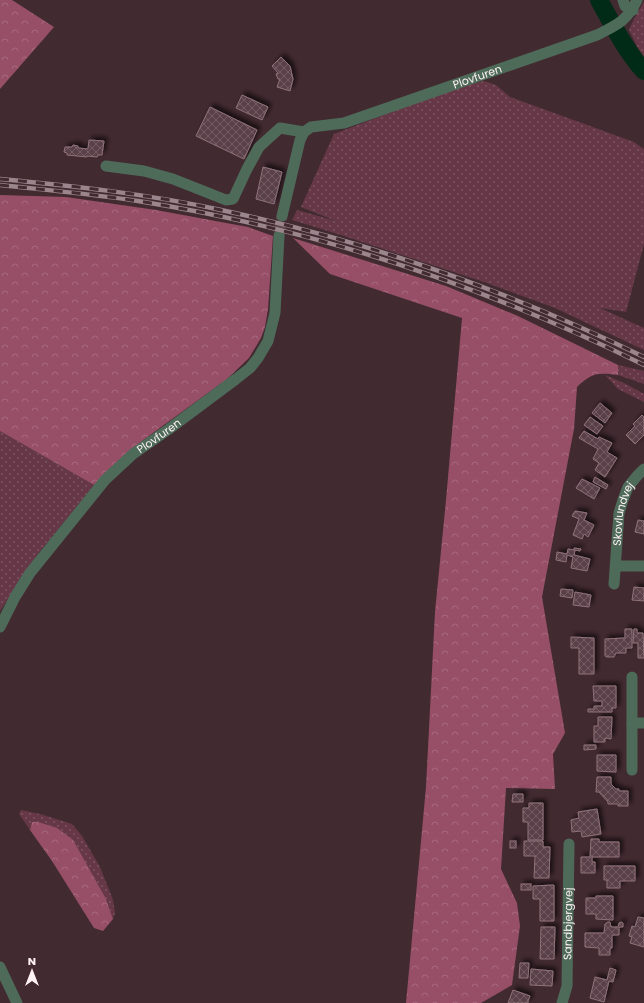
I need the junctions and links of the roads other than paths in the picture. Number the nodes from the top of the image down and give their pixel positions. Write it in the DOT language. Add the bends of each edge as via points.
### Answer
graph roads {
  1 [pos="623,0"];
  2 [pos="635,5"];
  3 [pos="304,132"];
  4 [pos="106,166"];
  5 [pos="282,216"];
  6 [pos="279,236"];
  7 [pos="644,469"];
  8 [pos="616,566"];
  9 [pos="644,566"];
  10 [pos="614,584"];
  11 [pos="0,627"];
  12 [pos="632,677"];
  13 [pos="632,723"];
  14 [pos="644,723"];
  15 [pos="632,770"];
  16 [pos="569,844"];
  17 [pos="0,967"];
  18 [pos="17,1003"];
  19 [pos="562,1003"];
  1 -- 2 [label="street" via="625,6"];
  2 -- 3 [label="street, Plovfuren" via="623,21 603,32 344,123 311,127"];
  3 -- 4 [label="street, Plovfuren" via="280,128 259,147 233,199 226,200 173,179 144,171"];
  3 -- 5 [label="street"];
  6 -- 11 [label="street, Plovfuren" via="274,313 268,341 258,358 230,384 133,454 105,480 30,573"];
  7 -- 8 [label="street, Skovlundvej" via="628,487 619,513"];
  8 -- 9 [label="street"];
  8 -- 10 [label="street, Skovlundvej"];
  12 -- 13 [label="street"];
  13 -- 14 [label="street"];
  13 -- 15 [label="street"];
  16 -- 19 [label="street, Sandbjergvej" via="567,986"];
  17 -- 18 [label="street"];
}
